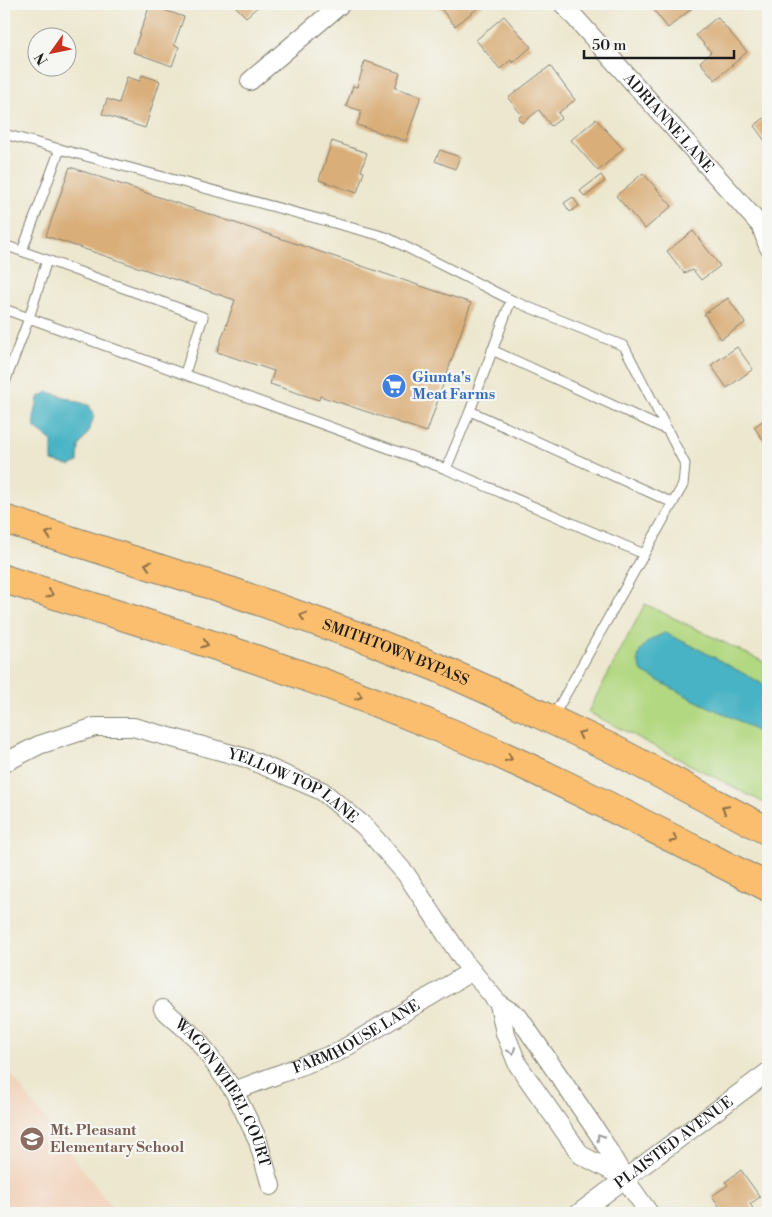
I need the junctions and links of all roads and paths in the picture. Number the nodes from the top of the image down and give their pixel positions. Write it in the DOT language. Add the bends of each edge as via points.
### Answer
graph roads {
  1 [pos="341,4"];
  2 [pos="563,4"];
  3 [pos="250,81"];
  4 [pos="4,134"];
  5 [pos="60,149"];
  6 [pos="765,223"];
  7 [pos="4,245"];
  8 [pos="768,246"];
  9 [pos="22,251"];
  10 [pos="47,260"];
  11 [pos="511,300"];
  12 [pos="4,308"];
  13 [pos="28,318"];
  14 [pos="492,350"];
  15 [pos="186,374"];
  16 [pos="4,385"];
  17 [pos="470,411"];
  18 [pos="668,430"];
  19 [pos="446,468"];
  20 [pos="673,503"];
  21 [pos="4,519"];
  22 [pos="644,554"];
  23 [pos="4,579"];
  24 [pos="552,720"];
  25 [pos="4,763"];
  26 [pos="768,831"];
  27 [pos="768,887"];
  28 [pos="472,971"];
  29 [pos="499,1004"];
  30 [pos="163,1008"];
  31 [pos="768,1072"];
  32 [pos="234,1091"];
  33 [pos="577,1103"];
  34 [pos="555,1118"];
  35 [pos="625,1178"];
  36 [pos="271,1186"];
  37 [pos="579,1213"];
  38 [pos="649,1213"];
  1 -- 3 [label="street"];
  2 -- 6 [label="street, ADRIANNE LANE"];
  4 -- 5 [label="lane"];
  5 -- 9 [label="lane"];
  5 -- 11 [label="lane" via="386,238"];
  6 -- 8 [label="street, ADRIANNE LANE"];
  7 -- 9 [label="lane"];
  9 -- 10 [label="lane"];
  10 -- 13 [label="lane"];
  10 -- 15 [label="lane" via="203,316"];
  11 -- 14 [label="lane"];
  11 -- 18 [label="lane" via="624,346"];
  12 -- 13 [label="lane"];
  13 -- 15 [label="lane"];
  13 -- 16 [label="lane"];
  14 -- 17 [label="lane"];
  14 -- 18 [label="lane"];
  15 -- 19 [label="lane"];
  17 -- 19 [label="lane"];
  17 -- 20 [label="lane"];
  18 -- 20 [label="lane" via="685,464 683,485"];
  19 -- 22 [label="lane"];
  20 -- 22 [label="lane"];
  24 -- 21 [label="highway, SMITHTOWN BYPASS, one-way" via="369,640 230,591"];
  22 -- 24 [label="lane"];
  23 -- 27 [label="highway, one-way" via="295,673 430,724 561,783"];
  26 -- 24 [label="highway, SMITHTOWN BYPASS, one-way"];
  25 -- 28 [label="street, YELLOW TOP LANE" via="39,745 94,727 133,727 246,758 322,791 364,826 406,874"];
  28 -- 29 [label="street, YELLOW TOP LANE"];
  28 -- 32 [label="street, FARMHOUSE LANE" via="338,1052"];
  29 -- 33 [label="street, YELLOW TOP LANE" via="518,1016"];
  29 -- 34 [label="street, YELLOW TOP LANE, one-way" via="505,1033 518,1065"];
  30 -- 32 [label="street, WAGON WHEEL COURT" via="197,1039"];
  31 -- 35 [label="street, PLAISTED AVENUE"];
  32 -- 36 [label="street, WAGON WHEEL COURT" via="258,1138"];
  33 -- 34 [label="street"];
  35 -- 33 [label="street, YELLOW TOP LANE, one-way"];
  34 -- 35 [label="street, YELLOW TOP LANE" via="581,1155"];
  35 -- 37 [label="street, PLAISTED AVENUE"];
  35 -- 38 [label="street"];
}
